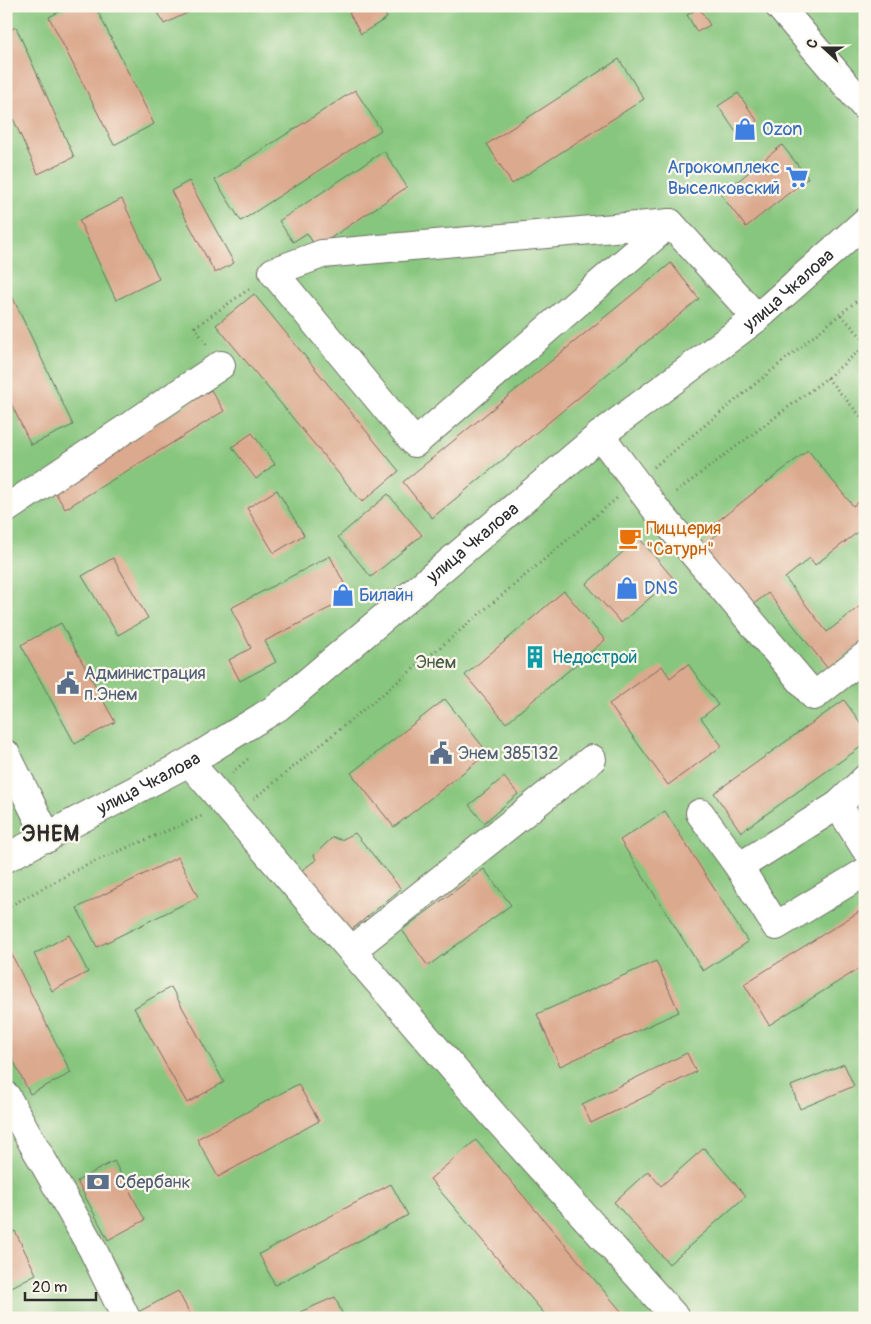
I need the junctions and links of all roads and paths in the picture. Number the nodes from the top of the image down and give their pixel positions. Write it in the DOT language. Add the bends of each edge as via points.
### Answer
graph roads {
  1 [pos="779,6"];
  2 [pos="865,107"];
  3 [pos="865,222"];
  4 [pos="670,223"];
  5 [pos="273,272"];
  6 [pos="865,294"];
  7 [pos="841,315"];
  8 [pos="757,318"];
  9 [pos="865,341"];
  10 [pos="865,346"];
  11 [pos="221,365"];
  12 [pos="827,378"];
  13 [pos="865,421"];
  14 [pos="600,436"];
  15 [pos="635,483"];
  16 [pos="655,508"];
  17 [pos="6,509"];
  18 [pos="865,656"];
  19 [pos="6,754"];
  20 [pos="592,759"];
  21 [pos="188,762"];
  22 [pos="865,779"];
  23 [pos="838,805"];
  24 [pos="700,813"];
  25 [pos="234,816"];
  26 [pos="48,838"];
  27 [pos="865,848"];
  28 [pos="6,858"];
  29 [pos="739,867"];
  30 [pos="865,872"];
  31 [pos="6,908"];
  32 [pos="352,950"];
  33 [pos="6,1096"];
  34 [pos="126,1318"];
  35 [pos="676,1318"];
  1 -- 2 [label="street"];
  3 -- 8 [label="street, улица Чкалова"];
  4 -- 5 [label="street" via="322,254"];
  4 -- 5 [label="street" via="414,443"];
  4 -- 8 [label="street"];
  5 -- 11 [label="path" via="194,327"];
  6 -- 7 [label="path"];
  7 -- 9 [label="path"];
  7 -- 15 [label="path"];
  8 -- 14 [label="street, улица Чкалова"];
  10 -- 12 [label="path"];
  11 -- 17 [label="street"];
  12 -- 13 [label="path"];
  12 -- 16 [label="path"];
  14 -- 15 [label="street"];
  14 -- 21 [label="street, улица Чкалова" via="278,707"];
  15 -- 16 [label="street"];
  15 -- 25 [label="path"];
  16 -- 18 [label="street" via="814,696"];
  19 -- 26 [label="street"];
  20 -- 32 [label="street"];
  21 -- 25 [label="street"];
  21 -- 26 [label="street, улица Чкалова"];
  22 -- 23 [label="street"];
  23 -- 27 [label="street"];
  23 -- 29 [label="street"];
  24 -- 29 [label="street"];
  25 -- 31 [label="path" via="197,816 86,865"];
  25 -- 32 [label="street"];
  26 -- 28 [label="street, улица Чкалова"];
  29 -- 30 [label="street" via="776,926"];
  32 -- 35 [label="street" via="495,1117"];
  33 -- 34 [label="street" via="92,1248"];
}
